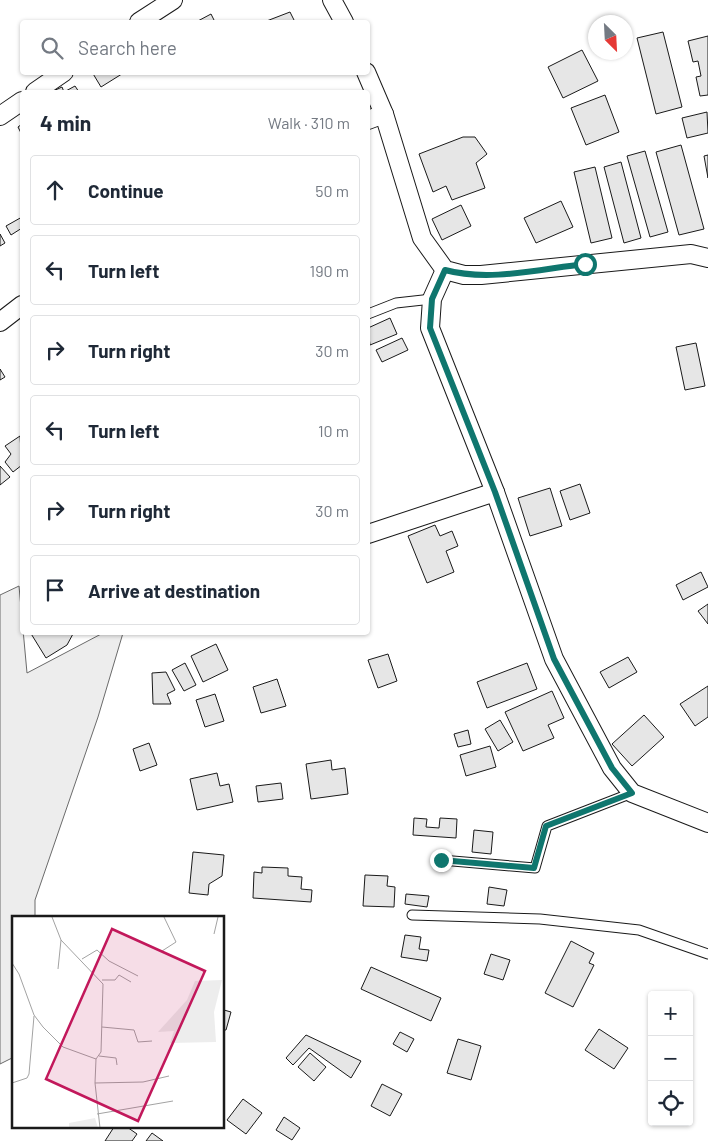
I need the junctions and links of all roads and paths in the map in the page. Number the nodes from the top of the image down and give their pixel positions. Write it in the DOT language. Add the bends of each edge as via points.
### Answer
graph roads {
  1 [pos="173,0"];
  2 [pos="332,0"];
  3 [pos="142,20"];
  4 [pos="343,20"];
  5 [pos="60,75"];
  6 [pos="367,75"];
  7 [pos="38,90"];
  8 [pos="370,90"];
  9 [pos="370,90"];
  10 [pos="20,102"];
  11 [pos="0,116"];
  12 [pos="376,117"];
  13 [pos="708,258"];
  14 [pos="445,270"];
  15 [pos="432,299"];
  16 [pos="20,307"];
  17 [pos="370,313"];
  18 [pos="0,322"];
  19 [pos="495,492"];
  20 [pos="370,533"];
  21 [pos="632,793"];
  22 [pos="708,823"];
  23 [pos="441,860"];
  24 [pos="412,915"];
  25 [pos="708,954"];
  1 -- 3 [label="street"];
  2 -- 4 [label="street"];
  5 -- 7 [label="street"];
  6 -- 9 [label="street"];
  8 -- 12 [label="street"];
  10 -- 11 [label="street"];
  12 -- 14 [label="street" via="422,238"];
  13 -- 14 [label="street" via="691,254 482,275"];
  14 -- 15 [label="street"];
  15 -- 17 [label="lane" via="396,303"];
  15 -- 19 [label="street" via="430,328"];
  16 -- 18 [label="street"];
  19 -- 20 [label="street"];
  19 -- 21 [label="street" via="554,659 612,768"];
  21 -- 22 [label="street"];
  21 -- 23 [label="lane" via="546,826 534,868"];
  24 -- 25 [label="lane" via="540,919 639,930"];
}
